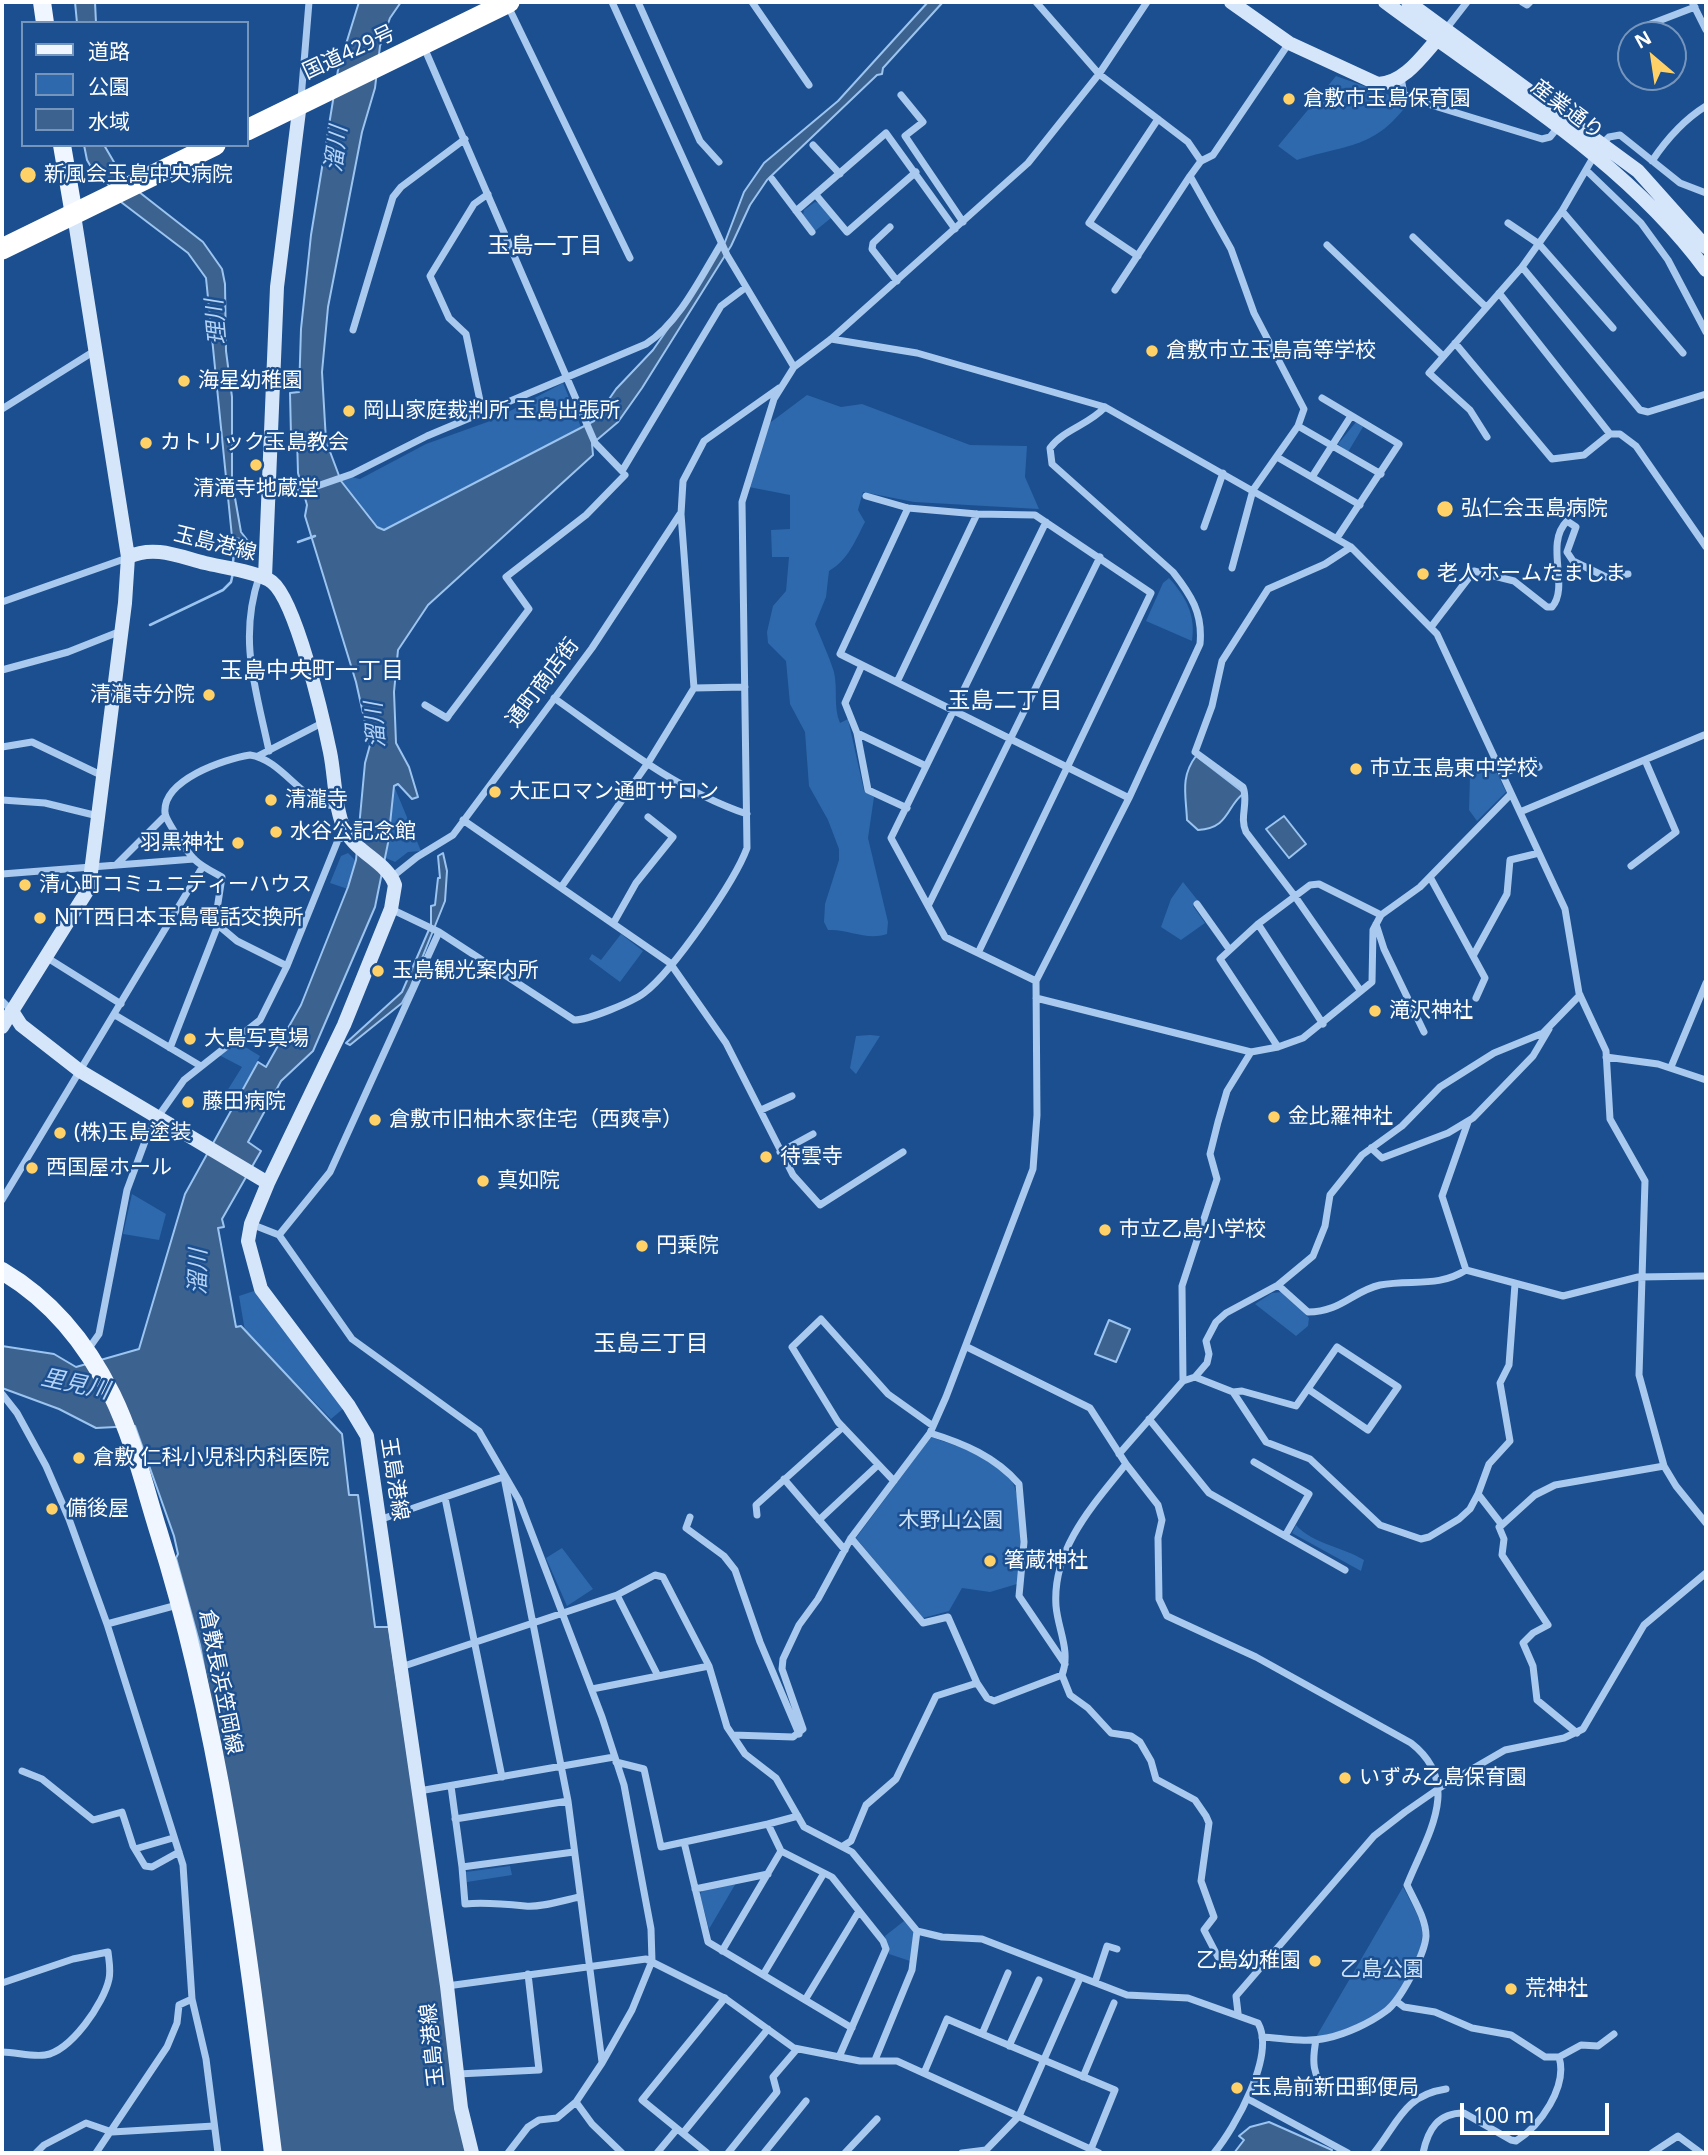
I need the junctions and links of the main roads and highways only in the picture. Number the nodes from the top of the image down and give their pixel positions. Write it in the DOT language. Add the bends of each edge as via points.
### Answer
graph roads {
  1 [pos="42,2"];
  2 [pos="508,2"];
  3 [pos="1231,2"];
  4 [pos="1385,2"];
  5 [pos="1408,2"];
  6 [pos="45,21"];
  7 [pos="1441,35"];
  8 [pos="300,103"];
  9 [pos="248,129"];
  10 [pos="62,147"];
  11 [pos="211,147"];
  12 [pos="1598,150"];
  13 [pos="74,215"];
  14 [pos="1706,247"];
  15 [pos="2,249"];
  16 [pos="1706,270"];
  17 [pos="128,557"];
  18 [pos="262,577"];
  19 [pos="7,1006"];
  20 [pos="2,1027"];
  21 [pos="268,1183"];
  22 [pos="2,1271"];
  23 [pos="273,2153"];
  24 [pos="472,2153"];
  1 -- 6 [label="main road"];
  2 -- 8 [label="highway, 国道429号"];
  3 -- 7 [label="main road" via="1289,43 1378,84 1401,78"];
  4 -- 7 [label="main road, 産業通り"];
  5 -- 7 [label="main road, 産業通り"];
  7 -- 12 [label="main road, 産業通り"];
  8 -- 9 [label="highway, 国道429号"];
  8 -- 18 [label="main road" via="277,287"];
  10 -- 13 [label="main road"];
  11 -- 13 [label="highway"];
  12 -- 14 [label="main road, 産業通り" via="1638,171"];
  12 -- 16 [label="main road, 産業通り" via="1675,228"];
  13 -- 15 [label="highway"];
  13 -- 17 [label="main road"];
  17 -- 18 [label="main road, 玉島港線" via="161,551"];
  17 -- 19 [label="main road" via="98,816 86,869 89,888 46,957"];
  18 -- 21 [label="main road, 玉島港線" via="281,591 289,606 347,835 390,875 396,890 344,1024"];
  19 -- 20 [label="main road"];
  19 -- 21 [label="main road" via="21,1025 80,1071"];
  21 -- 24 [label="main road, 玉島港線" via="251,1224 250,1256 261,1289 367,1436 465,2131"];
  22 -- 23 [label="main road, 倉敷長浜笠岡線" via="53,1308 89,1356 125,1425 181,1604 245,1933"];
}
